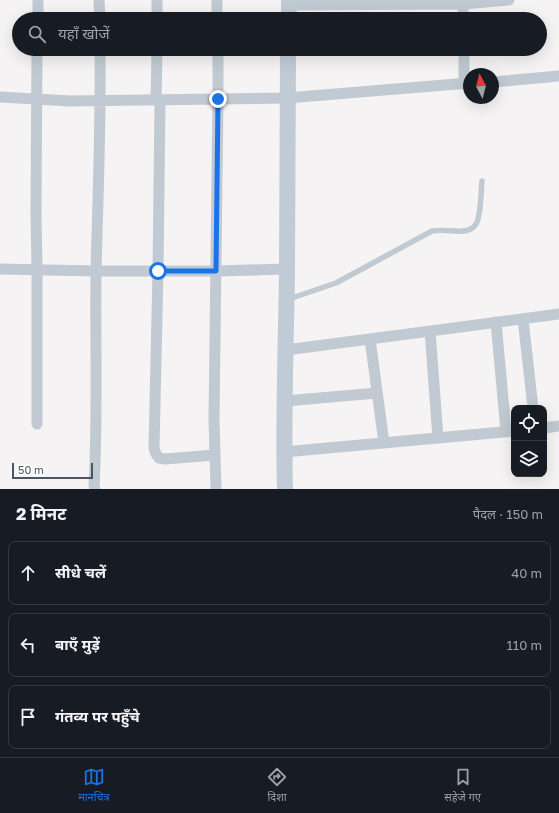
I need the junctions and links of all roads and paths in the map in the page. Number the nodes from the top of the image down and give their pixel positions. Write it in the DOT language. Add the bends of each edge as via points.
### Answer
graph roads {
  1 [pos="38,0"];
  2 [pos="99,0"];
  3 [pos="157,0"];
  4 [pos="217,0"];
  5 [pos="500,0"];
  6 [pos="509,0"];
  7 [pos="380,2"];
  8 [pos="446,2"];
  9 [pos="463,4"];
  10 [pos="289,8"];
  11 [pos="38,12"];
  12 [pos="100,12"];
  13 [pos="157,12"];
  14 [pos="217,12"];
  15 [pos="464,12"];
  16 [pos="37,56"];
  17 [pos="100,56"];
  18 [pos="157,56"];
  19 [pos="218,56"];
  20 [pos="288,56"];
  21 [pos="465,56"];
  22 [pos="466,68"];
  23 [pos="559,76"];
  24 [pos="499,81"];
  25 [pos="463,84"];
  26 [pos="0,97"];
  27 [pos="287,98"];
  28 [pos="37,99"];
  29 [pos="218,99"];
  30 [pos="101,100"];
  31 [pos="158,100"];
  32 [pos="482,181"];
  33 [pos="0,269"];
  34 [pos="288,269"];
  35 [pos="37,270"];
  36 [pos="96,271"];
  37 [pos="158,271"];
  38 [pos="216,271"];
  39 [pos="287,300"];
  40 [pos="559,314"];
  41 [pos="523,319"];
  42 [pos="496,322"];
  43 [pos="430,331"];
  44 [pos="370,339"];
  45 [pos="286,350"];
  46 [pos="377,393"];
  47 [pos="285,401"];
  48 [pos="533,405"];
  49 [pos="37,424"];
  50 [pos="559,426"];
  51 [pos="547,428"];
  52 [pos="510,431"];
  53 [pos="438,438"];
  54 [pos="384,443"];
  55 [pos="284,452"];
  56 [pos="215,455"];
  57 [pos="95,489"];
  58 [pos="216,489"];
  59 [pos="285,489"];
  1 -- 11 [label="street"];
  2 -- 12 [label="street"];
  3 -- 13 [label="street"];
  4 -- 14 [label="street"];
  5 -- 6 [label="street"];
  5 -- 9 [label="street"];
  7 -- 8 [label="street"];
  7 -- 10 [label="street"];
  8 -- 9 [label="street"];
  9 -- 15 [label="street"];
  16 -- 28 [label="street"];
  17 -- 30 [label="street"];
  18 -- 31 [label="street"];
  19 -- 29 [label="street"];
  20 -- 27 [label="street"];
  21 -- 22 [label="street"];
  23 -- 24 [label="street"];
  25 -- 27 [label="street"];
  26 -- 28 [label="street"];
  27 -- 29 [label="street"];
  27 -- 34 [label="street"];
  28 -- 30 [label="street"];
  28 -- 35 [label="street"];
  29 -- 31 [label="street"];
  29 -- 38 [label="street"];
  30 -- 31 [label="street"];
  30 -- 36 [label="street"];
  31 -- 37 [label="street"];
  32 -- 39 [label="lane" via="479,219 470,229 432,231 336,283"];
  33 -- 35 [label="street"];
  34 -- 38 [label="street"];
  34 -- 39 [label="street"];
  35 -- 36 [label="street"];
  35 -- 49 [label="street"];
  36 -- 37 [label="street"];
  36 -- 57 [label="street"];
  37 -- 38 [label="street"];
  37 -- 56 [label="street" via="154,448 159,458 165,459"];
  38 -- 56 [label="street"];
  39 -- 45 [label="street"];
  40 -- 41 [label="street"];
  41 -- 42 [label="street"];
  41 -- 48 [label="street"];
  42 -- 43 [label="street"];
  42 -- 52 [label="street"];
  43 -- 44 [label="street"];
  43 -- 53 [label="street"];
  44 -- 45 [label="street"];
  44 -- 46 [label="street"];
  45 -- 47 [label="street"];
  46 -- 47 [label="street"];
  46 -- 54 [label="street"];
  47 -- 55 [label="street"];
  50 -- 51 [label="street"];
  52 -- 53 [label="street"];
  53 -- 54 [label="street"];
  54 -- 55 [label="street"];
  55 -- 59 [label="street"];
  56 -- 58 [label="street"];
}
